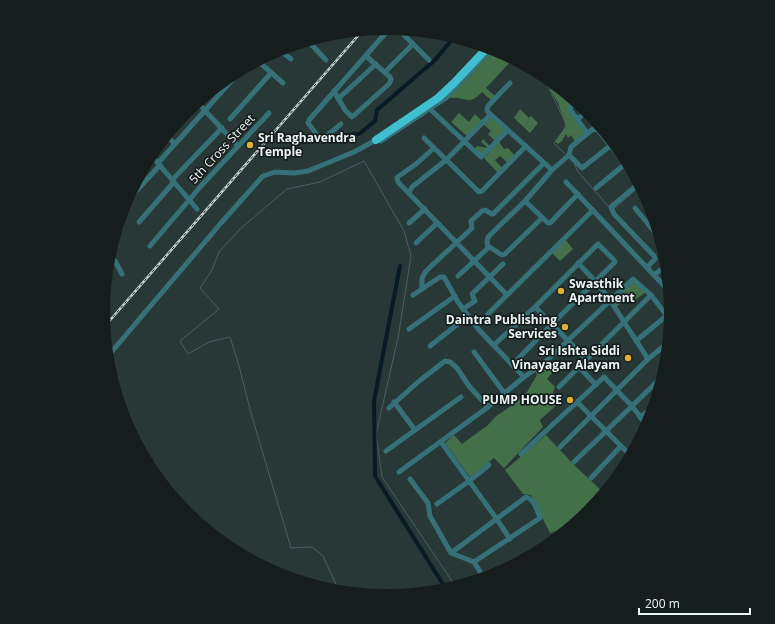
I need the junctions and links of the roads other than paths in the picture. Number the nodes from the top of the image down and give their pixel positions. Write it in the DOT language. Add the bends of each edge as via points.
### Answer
graph roads {
  1 [pos="384,35"];
  2 [pos="405,36"];
  3 [pos="413,44"];
  4 [pos="312,45"];
  5 [pos="479,51"];
  6 [pos="483,52"];
  7 [pos="487,54"];
  8 [pos="285,55"];
  9 [pos="366,56"];
  10 [pos="291,59"];
  11 [pos="326,60"];
  12 [pos="429,60"];
  13 [pos="376,64"];
  14 [pos="263,65"];
  15 [pos="463,68"];
  16 [pos="385,72"];
  17 [pos="271,73"];
  18 [pos="469,74"];
  19 [pos="283,83"];
  20 [pos="510,83"];
  21 [pos="226,88"];
  22 [pos="334,91"];
  23 [pos="338,99"];
  24 [pos="572,106"];
  25 [pos="202,107"];
  26 [pos="430,109"];
  27 [pos="205,111"];
  28 [pos="269,113"];
  29 [pos="490,115"];
  30 [pos="582,115"];
  31 [pos="230,118"];
  32 [pos="576,118"];
  33 [pos="341,124"];
  34 [pos="222,128"];
  35 [pos="508,130"];
  36 [pos="597,130"];
  37 [pos="587,133"];
  38 [pos="424,138"];
  39 [pos="171,140"];
  40 [pos="376,140"];
  41 [pos="464,142"];
  42 [pos="175,144"];
  43 [pos="238,146"];
  44 [pos="526,146"];
  45 [pos="610,146"];
  46 [pos="434,148"];
  47 [pos="569,155"];
  48 [pos="156,160"];
  49 [pos="446,160"];
  50 [pos="544,162"];
  51 [pos="159,164"];
  52 [pos="623,166"];
  53 [pos="552,170"];
  54 [pos="173,181"];
  55 [pos="566,182"];
  56 [pos="142,183"];
  57 [pos="635,187"];
  58 [pos="596,188"];
  59 [pos="409,192"];
  60 [pos="578,194"];
  61 [pos="189,200"];
  62 [pos="525,201"];
  63 [pos="635,208"];
  64 [pos="197,209"];
  65 [pos="425,209"];
  66 [pos="594,210"];
  67 [pos="542,218"];
  68 [pos="139,222"];
  69 [pos="410,223"];
  70 [pos="437,223"];
  71 [pos="652,228"];
  72 [pos="416,243"];
  73 [pos="456,243"];
  74 [pos="150,246"];
  75 [pos="488,246"];
  76 [pos="473,261"];
  77 [pos="115,262"];
  78 [pos="578,263"];
  79 [pos="503,264"];
  80 [pos="647,267"];
  81 [pos="661,270"];
  82 [pos="122,274"];
  83 [pos="654,275"];
  84 [pos="458,276"];
  85 [pos="489,277"];
  86 [pos="595,281"];
  87 [pos="663,284"];
  88 [pos="422,289"];
  89 [pos="506,295"];
  90 [pos="651,295"];
  91 [pos="414,296"];
  92 [pos="455,296"];
  93 [pos="610,300"];
  94 [pos="535,307"];
  95 [pos="463,309"];
  96 [pos="664,309"];
  97 [pos="488,314"];
  98 [pos="468,316"];
  99 [pos="664,318"];
  100 [pos="624,321"];
  101 [pos="552,324"];
  102 [pos="409,329"];
  103 [pos="568,341"];
  104 [pos="636,341"];
  105 [pos="494,345"];
  106 [pos="430,346"];
  107 [pos="662,348"];
  108 [pos="113,350"];
  109 [pos="474,352"];
  110 [pos="587,360"];
  111 [pos="648,360"];
  112 [pos="512,365"];
  113 [pos="579,367"];
  114 [pos="524,377"];
  115 [pos="655,384"];
  116 [pos="596,385"];
  117 [pos="559,388"];
  118 [pos="618,391"];
  119 [pos="505,394"];
  120 [pos="461,398"];
  121 [pos="394,402"];
  122 [pos="577,402"];
  123 [pos="632,406"];
  124 [pos="488,407"];
  125 [pos="389,408"];
  126 [pos="645,414"];
  127 [pos="591,417"];
  128 [pos="640,417"];
  129 [pos="642,420"];
  130 [pos="415,430"];
  131 [pos="606,431"];
  132 [pos="441,442"];
  133 [pos="621,446"];
  134 [pos="560,447"];
  135 [pos="386,450"];
  136 [pos="627,452"];
  137 [pos="521,454"];
  138 [pos="574,462"];
  139 [pos="489,465"];
  140 [pos="399,472"];
  141 [pos="591,478"];
  142 [pos="410,479"];
  143 [pos="469,481"];
  144 [pos="437,504"];
  145 [pos="496,518"];
  146 [pos="510,539"];
  147 [pos="451,554"];
  148 [pos="474,562"];
  149 [pos="481,573"];
  1 -- 9 [label="street"];
  2 -- 3 [label="street"];
  3 -- 12 [label="street"];
  3 -- 16 [label="street"];
  4 -- 11 [label="street"];
  5 -- 15 [label="street"];
  6 -- 40 [label="highway" via="438,98"];
  7 -- 18 [label="street"];
  8 -- 10 [label="street"];
  9 -- 13 [label="street"];
  9 -- 22 [label="street"];
  13 -- 16 [label="street"];
  13 -- 23 [label="street"];
  14 -- 17 [label="street"];
  15 -- 18 [label="street"];
  15 -- 40 [label="street" via="441,90 382,132"];
  16 -- 23 [label="street" via="391,79 389,84 354,117 349,116"];
  17 -- 19 [label="street"];
  17 -- 31 [label="street"];
  18 -- 26 [label="street" via="446,98"];
  20 -- 29 [label="street" via="488,106"];
  21 -- 27 [label="street"];
  22 -- 23 [label="street"];
  22 -- 33 [label="street" via="308,123 323,139"];
  24 -- 32 [label="street" via="571,111"];
  25 -- 27 [label="street"];
  26 -- 40 [label="street" via="384,139"];
  26 -- 41 [label="street"];
  27 -- 34 [label="street"];
  27 -- 42 [label="street"];
  28 -- 43 [label="street, 5th Cross Street"];
  29 -- 35 [label="street"];
  29 -- 41 [label="street"];
  30 -- 32 [label="street"];
  32 -- 37 [label="street"];
  34 -- 43 [label="street"];
  34 -- 54 [label="street"];
  35 -- 41 [label="street" via="481,157"];
  35 -- 44 [label="street"];
  36 -- 37 [label="street"];
  37 -- 47 [label="street" via="571,147"];
  38 -- 46 [label="street"];
  39 -- 42 [label="street"];
  40 -- 108 [label="street" via="308,171 270,172 263,176"];
  41 -- 49 [label="street"];
  42 -- 51 [label="street"];
  43 -- 61 [label="street, 5th Cross Street"];
  44 -- 49 [label="street" via="481,192"];
  44 -- 50 [label="street"];
  45 -- 47 [label="street" via="582,168"];
  46 -- 49 [label="street"];
  46 -- 59 [label="street" via="397,178"];
  47 -- 53 [label="street"];
  48 -- 51 [label="street"];
  49 -- 59 [label="street"];
  50 -- 53 [label="street"];
  50 -- 73 [label="street" via="494,214 487,210 482,211 472,221 472,228"];
  51 -- 54 [label="street"];
  51 -- 56 [label="street"];
  52 -- 58 [label="street"];
  53 -- 62 [label="street"];
  54 -- 61 [label="street"];
  54 -- 68 [label="street"];
  55 -- 60 [label="street"];
  57 -- 80 [label="street" via="611,207 614,214 654,256 655,259"];
  59 -- 65 [label="street"];
  60 -- 66 [label="street"];
  60 -- 67 [label="street" via="552,222 548,223"];
  61 -- 64 [label="street"];
  61 -- 74 [label="street, 5th Cross Street"];
  62 -- 67 [label="street"];
  62 -- 75 [label="street" via="488,237"];
  63 -- 71 [label="street"];
  65 -- 69 [label="street"];
  65 -- 70 [label="street"];
  66 -- 80 [label="street"];
  66 -- 89 [label="street"];
  67 -- 75 [label="street" via="505,254 502,255"];
  70 -- 72 [label="street"];
  70 -- 73 [label="street"];
  73 -- 76 [label="street"];
  73 -- 88 [label="street" via="426,271 422,278"];
  75 -- 76 [label="street"];
  76 -- 84 [label="street"];
  76 -- 85 [label="street"];
  77 -- 82 [label="street"];
  78 -- 86 [label="street"];
  78 -- 86 [label="street" via="598,244 615,262"];
  78 -- 94 [label="street"];
  79 -- 85 [label="street"];
  80 -- 83 [label="street"];
  81 -- 83 [label="street"];
  83 -- 87 [label="street"];
  85 -- 89 [label="street"];
  85 -- 95 [label="street" via="472,294 475,301"];
  86 -- 93 [label="street"];
  86 -- 101 [label="street"];
  88 -- 91 [label="street"];
  88 -- 92 [label="street" via="442,276"];
  89 -- 97 [label="street"];
  90 -- 93 [label="street" via="633,279"];
  90 -- 96 [label="street"];
  90 -- 100 [label="street"];
  92 -- 95 [label="street"];
  92 -- 102 [label="street"];
  93 -- 100 [label="street"];
  93 -- 103 [label="street"];
  94 -- 101 [label="street"];
  94 -- 105 [label="street"];
  95 -- 98 [label="street"];
  98 -- 105 [label="street" via="485,338"];
  98 -- 106 [label="street"];
  99 -- 104 [label="street"];
  100 -- 104 [label="street"];
  100 -- 110 [label="street"];
  101 -- 103 [label="street"];
  101 -- 112 [label="street"];
  103 -- 110 [label="street"];
  103 -- 114 [label="street"];
  104 -- 111 [label="street"];
  105 -- 112 [label="street"];
  107 -- 111 [label="street"];
  109 -- 119 [label="street"];
  110 -- 113 [label="street"];
  111 -- 118 [label="street"];
  112 -- 114 [label="street"];
  113 -- 116 [label="street"];
  113 -- 117 [label="street"];
  114 -- 119 [label="street"];
  115 -- 123 [label="street"];
  116 -- 118 [label="street" via="604,377"];
  116 -- 122 [label="street"];
  118 -- 123 [label="street"];
  118 -- 127 [label="street"];
  119 -- 124 [label="street"];
  120 -- 130 [label="street"];
  121 -- 124 [label="street" via="445,361 457,368"];
  121 -- 125 [label="street"];
  121 -- 130 [label="street"];
  122 -- 127 [label="street"];
  122 -- 137 [label="street"];
  123 -- 128 [label="street"];
  123 -- 131 [label="street"];
  124 -- 132 [label="street"];
  126 -- 128 [label="street"];
  127 -- 131 [label="street"];
  127 -- 134 [label="street"];
  128 -- 129 [label="street"];
  130 -- 135 [label="street"];
  131 -- 133 [label="street"];
  131 -- 138 [label="street"];
  132 -- 140 [label="street"];
  132 -- 143 [label="street"];
  133 -- 136 [label="street"];
  133 -- 141 [label="street"];
  139 -- 143 [label="street"];
  142 -- 147 [label="street" via="428,503 430,516"];
  143 -- 144 [label="street"];
  143 -- 145 [label="street"];
  145 -- 146 [label="street"];
  145 -- 146 [label="street" via="526,497 534,503 540,518"];
  145 -- 147 [label="street"];
  146 -- 148 [label="street"];
  147 -- 148 [label="street"];
  148 -- 149 [label="street"];
}
